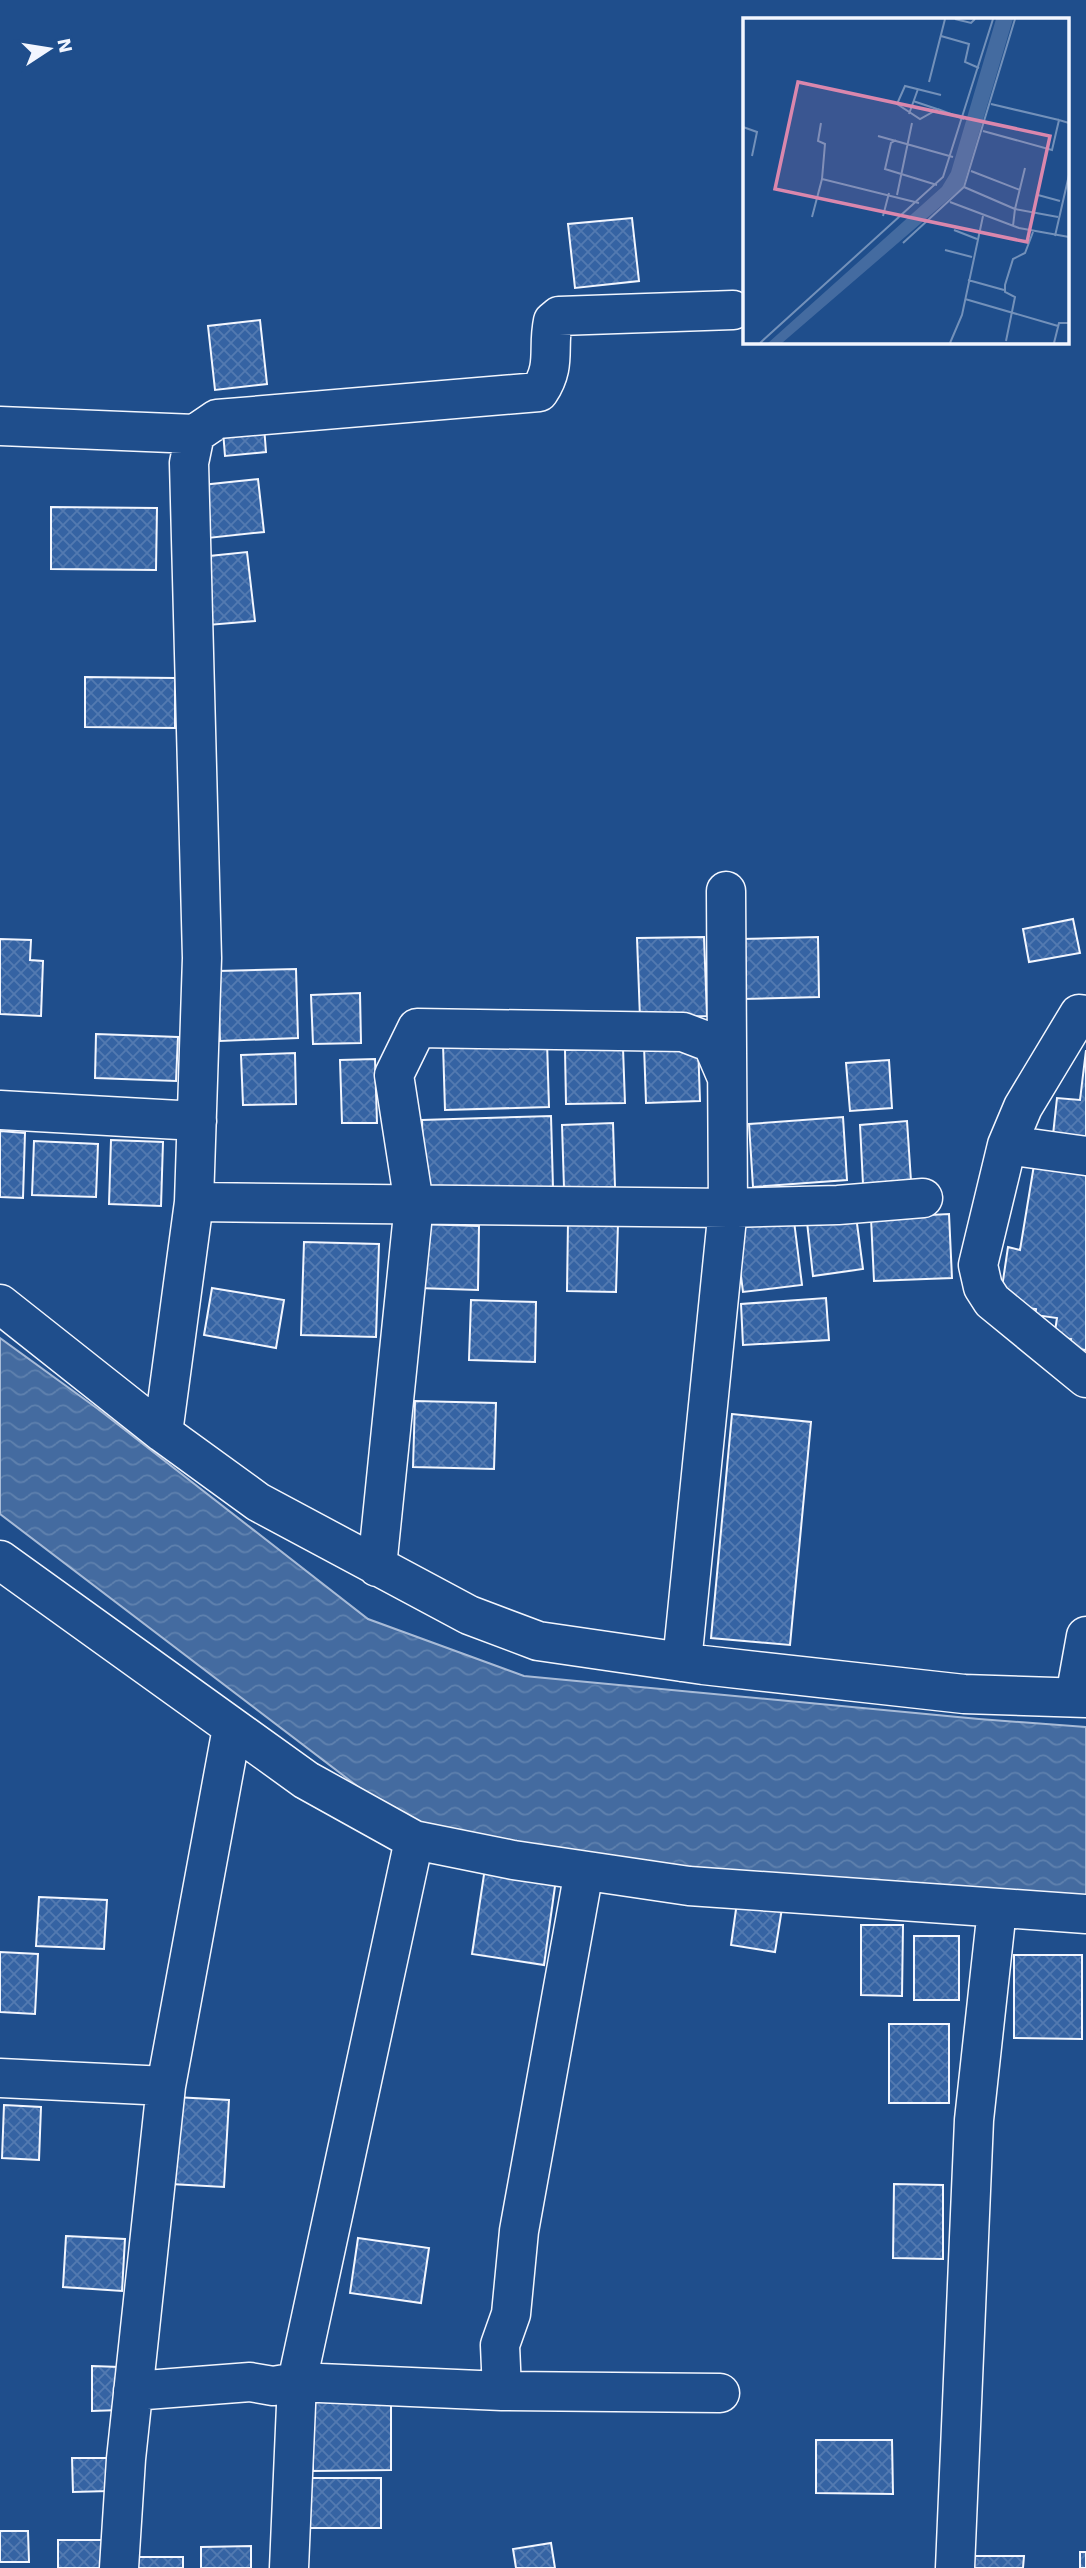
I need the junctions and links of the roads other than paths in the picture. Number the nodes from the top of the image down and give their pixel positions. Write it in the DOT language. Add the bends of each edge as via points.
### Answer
graph roads {
  1 [pos="733,310"];
  2 [pos="0,426"];
  3 [pos="195,434"];
  4 [pos="726,891"];
  5 [pos="1086,1015"];
  6 [pos="727,1078"];
  7 [pos="0,1110"];
  8 [pos="197,1121"];
  9 [pos="1007,1145"];
  10 [pos="1086,1156"];
  11 [pos="923,1198"];
  12 [pos="194,1202"];
  13 [pos="414,1204"];
  14 [pos="727,1208"];
  15 [pos="0,1304"];
  16 [pos="1086,1378"];
  17 [pos="163,1433"];
  18 [pos="0,1560"];
  19 [pos="377,1567"];
  20 [pos="1086,1636"];
  21 [pos="682,1662"];
  22 [pos="1081,1698"];
  23 [pos="232,1728"];
  24 [pos="414,1840"];
  25 [pos="584,1871"];
  26 [pos="997,1909"];
  27 [pos="1086,1914"];
  28 [pos="0,2078"];
  29 [pos="166,2086"];
  30 [pos="297,2382"];
  31 [pos="133,2390"];
  32 [pos="502,2391"];
  33 [pos="720,2393"];
  34 [pos="119,2568"];
  35 [pos="289,2568"];
  36 [pos="955,2568"];
  1 -- 3 [label="street" via="559,316 551,332 548,378 539,392 217,419"];
  2 -- 3 [label="street"];
  3 -- 8 [label="street" via="190,463 202,958"];
  4 -- 6 [label="street"];
  5 -- 9 [label="street" via="1079,1014 1023,1107"];
  6 -- 13 [label="street" via="712,1043 683,1032 417,1028 394,1075"];
  6 -- 14 [label="street"];
  7 -- 8 [label="street"];
  8 -- 12 [label="street"];
  9 -- 10 [label="street"];
  9 -- 16 [label="street" via="978,1265 983,1287 992,1301"];
  11 -- 14 [label="street"];
  12 -- 13 [label="street"];
  12 -- 17 [label="street"];
  13 -- 14 [label="street"];
  13 -- 19 [label="street"];
  14 -- 21 [label="street"];
  15 -- 17 [label="street"];
  17 -- 19 [label="street" via="258,1502"];
  18 -- 23 [label="street"];
  19 -- 21 [label="street" via="469,1615 538,1641"];
  20 -- 22 [label="street"];
  21 -- 22 [label="street" via="964,1694"];
  23 -- 24 [label="street" via="306,1780"];
  23 -- 29 [label="street"];
  24 -- 25 [label="street"];
  24 -- 30 [label="street"];
  25 -- 26 [label="street" via="690,1886"];
  25 -- 32 [label="street" via="519,2231 511,2314 500,2345"];
  26 -- 27 [label="street"];
  26 -- 36 [label="street" via="974,2120"];
  28 -- 29 [label="street"];
  29 -- 31 [label="street"];
  30 -- 31 [label="street"];
  30 -- 32 [label="street"];
  30 -- 35 [label="street"];
  31 -- 34 [label="street"];
  32 -- 33 [label="street"];
}
